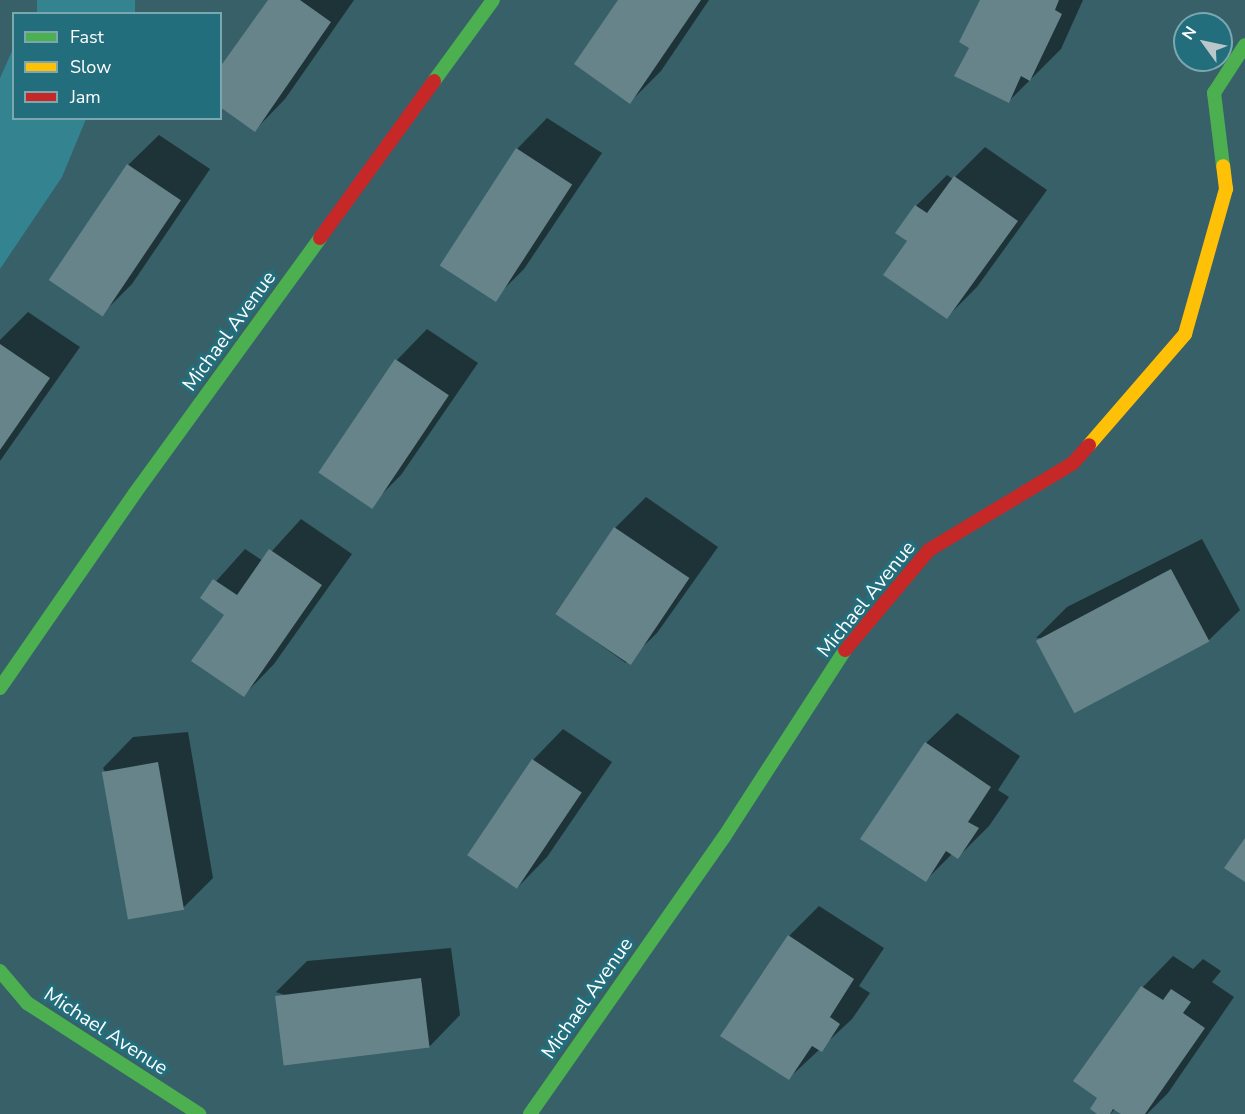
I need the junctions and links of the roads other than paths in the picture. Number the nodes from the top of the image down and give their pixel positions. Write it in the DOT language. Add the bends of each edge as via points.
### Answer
graph roads {
  1 [pos="493,0"];
  2 [pos="1245,45"];
  3 [pos="0,688"];
  4 [pos="0,971"];
  5 [pos="199,1114"];
  6 [pos="530,1114"];
  1 -- 3 [label="street, Michael Avenue" via="135,493"];
  2 -- 6 [label="street, Michael Avenue" via="1214,93 1226,189 1185,334 1073,463 929,550 860,631 724,837"];
  4 -- 5 [label="street, Michael Avenue" via="27,1003"];
}
